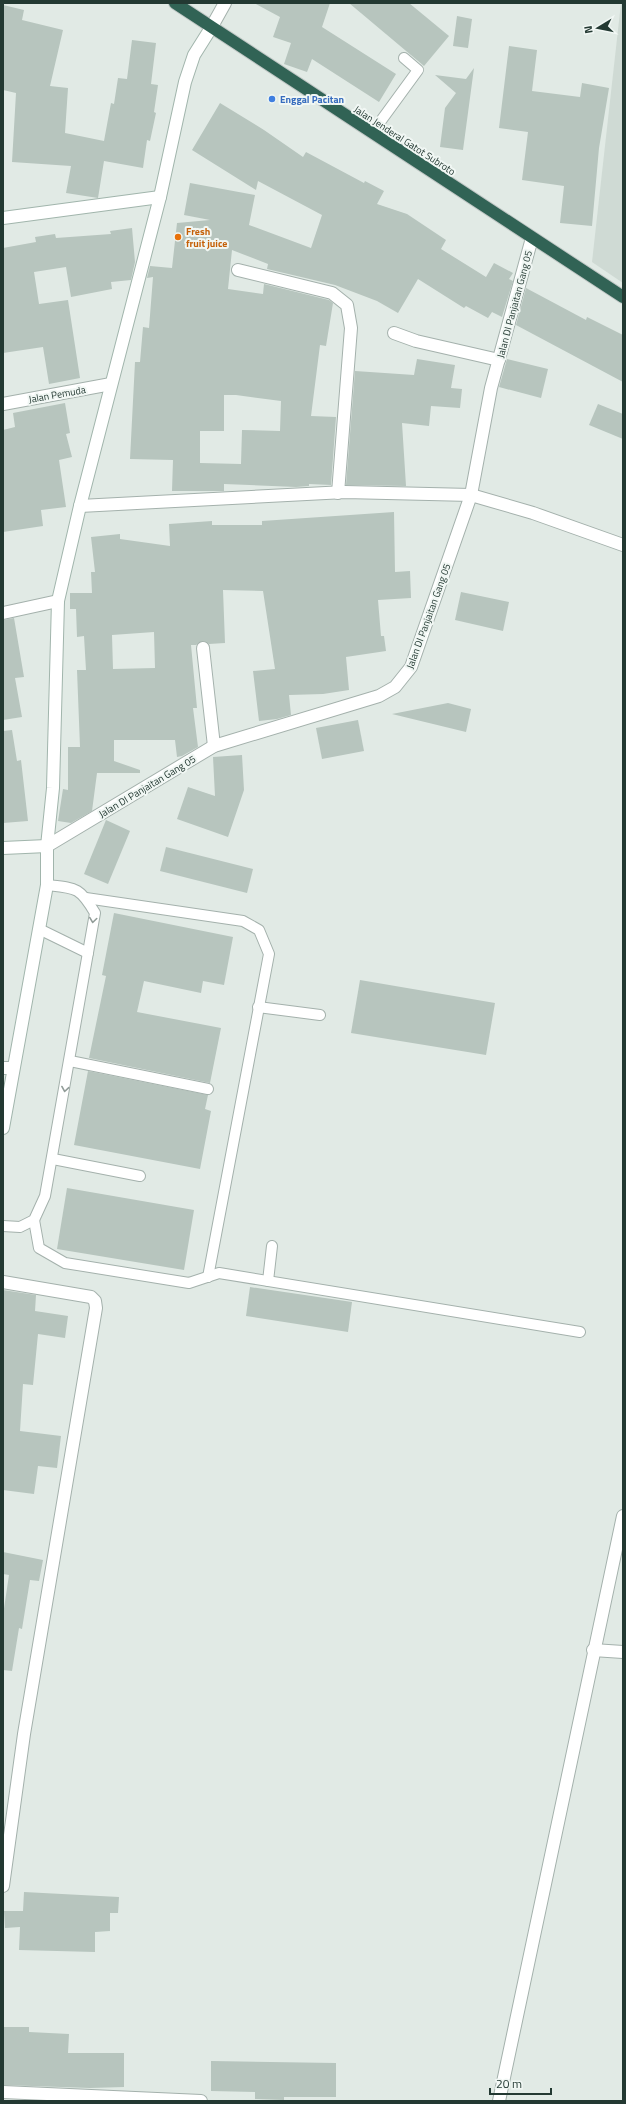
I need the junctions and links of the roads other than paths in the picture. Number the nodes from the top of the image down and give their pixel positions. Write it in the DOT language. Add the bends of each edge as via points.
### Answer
graph roads {
  1 [pos="175,3"];
  2 [pos="225,3"];
  3 [pos="211,28"];
  4 [pos="404,58"];
  5 [pos="372,133"];
  6 [pos="160,197"];
  7 [pos="3,218"];
  8 [pos="532,238"];
  9 [pos="238,270"];
  10 [pos="623,297"];
  11 [pos="394,333"];
  12 [pos="499,360"];
  13 [pos="112,384"];
  14 [pos="3,404"];
  15 [pos="338,493"];
  16 [pos="471,495"];
  17 [pos="80,506"];
  18 [pos="623,545"];
  19 [pos="58,601"];
  20 [pos="3,613"];
  21 [pos="203,648"];
  22 [pos="214,746"];
  23 [pos="47,846"];
  24 [pos="3,848"];
  25 [pos="47,885"];
  26 [pos="86,898"];
  27 [pos="39,929"];
  28 [pos="88,953"];
  29 [pos="258,1006"];
  30 [pos="320,1015"];
  31 [pos="70,1061"];
  32 [pos="8,1068"];
  33 [pos="208,1089"];
  34 [pos="3,1128"];
  35 [pos="52,1159"];
  36 [pos="140,1176"];
  37 [pos="34,1220"];
  38 [pos="3,1226"];
  39 [pos="272,1246"];
  40 [pos="208,1277"];
  41 [pos="268,1281"];
  42 [pos="3,1282"];
  43 [pos="580,1332"];
  44 [pos="623,1516"];
  45 [pos="593,1650"];
  46 [pos="623,1652"];
  47 [pos="3,1886"];
  48 [pos="3,2092"];
  49 [pos="201,2101"];
  50 [pos="499,2101"];
  1 -- 3 [label="highway, Jalan Jenderal Gatot Subroto"];
  2 -- 3 [label="street"];
  3 -- 5 [label="highway, Jalan Jenderal Gatot Subroto"];
  3 -- 6 [label="street" via="194,55 185,82"];
  4 -- 5 [label="lane" via="418,70"];
  5 -- 8 [label="highway, Jalan Jenderal Gatot Subroto"];
  6 -- 7 [label="street"];
  6 -- 13 [label="street"];
  8 -- 10 [label="highway, Jalan Jenderal Gatot Subroto"];
  8 -- 12 [label="street, Jalan DI Panjaitan Gang 05"];
  9 -- 15 [label="street" via="332,293 347,305 351,328"];
  11 -- 12 [label="street" via="416,341"];
  12 -- 16 [label="street, Jalan DI Panjaitan Gang 05" via="491,388"];
  13 -- 14 [label="street, Jalan Pemuda"];
  13 -- 17 [label="street"];
  15 -- 16 [label="street"];
  15 -- 17 [label="street"];
  16 -- 18 [label="street" via="533,513"];
  16 -- 22 [label="street, Jalan DI Panjaitan Gang 05" via="411,667 396,687 379,696"];
  17 -- 19 [label="street"];
  19 -- 20 [label="street"];
  19 -- 23 [label="street" via="53,788"];
  21 -- 22 [label="street"];
  22 -- 23 [label="street, Jalan DI Panjaitan Gang 05"];
  23 -- 24 [label="street"];
  23 -- 25 [label="street"];
  25 -- 26 [label="lane" via="73,888"];
  25 -- 27 [label="street"];
  26 -- 28 [label="lane, one-way" via="95,913"];
  26 -- 29 [label="lane" via="243,921 259,930 269,954"];
  27 -- 28 [label="lane"];
  27 -- 32 [label="street"];
  28 -- 31 [label="lane"];
  29 -- 30 [label="lane"];
  29 -- 40 [label="lane"];
  31 -- 33 [label="lane"];
  31 -- 35 [label="lane, one-way"];
  32 -- 34 [label="street"];
  35 -- 36 [label="lane"];
  35 -- 37 [label="lane" via="45,1196"];
  37 -- 38 [label="lane" via="20,1227"];
  37 -- 40 [label="lane" via="38,1248 65,1263 189,1283"];
  39 -- 41 [label="lane"];
  40 -- 41 [label="lane" via="219,1273"];
  41 -- 43 [label="lane"];
  42 -- 47 [label="street" via="91,1297 96,1304 24,1734"];
  44 -- 45 [label="street"];
  45 -- 46 [label="street"];
  45 -- 50 [label="street"];
  48 -- 49 [label="street"];
}
